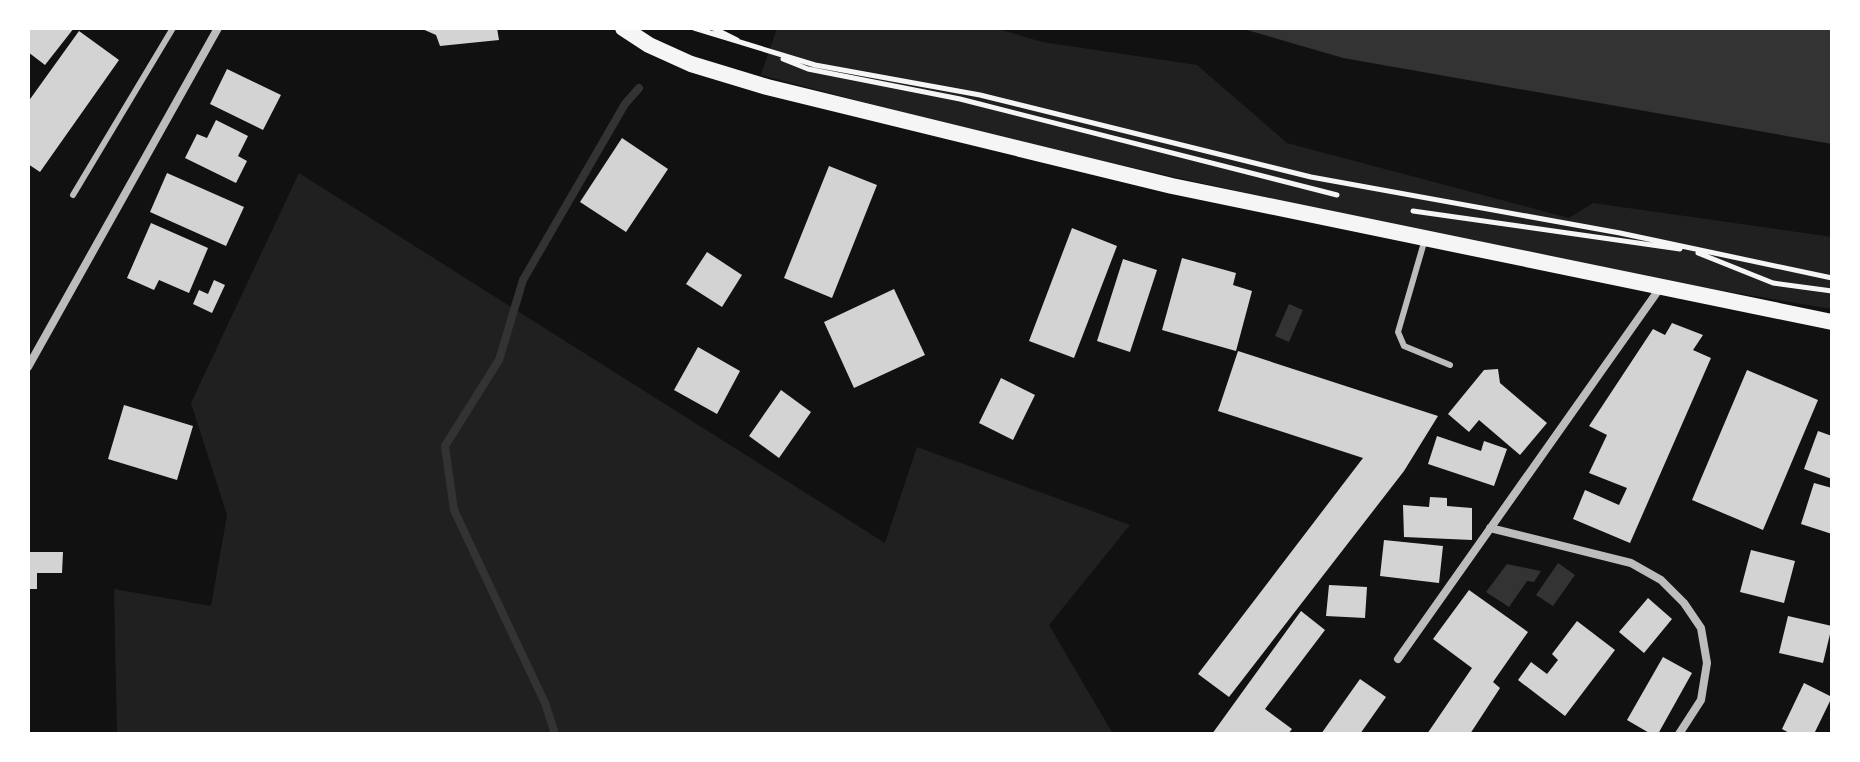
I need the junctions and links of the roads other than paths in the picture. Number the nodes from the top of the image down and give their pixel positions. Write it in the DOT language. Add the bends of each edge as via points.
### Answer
graph roads {
  1 [pos="173,28"];
  2 [pos="218,28"];
  3 [pos="623,28"];
  4 [pos="73,195"];
  5 [pos="1425,239"];
  6 [pos="1660,288"];
  7 [pos="1832,322"];
  8 [pos="1450,365"];
  9 [pos="28,367"];
  10 [pos="1490,528"];
  11 [pos="1398,659"];
  12 [pos="1679,734"];
  1 -- 4 [label="lane"];
  2 -- 9 [label="street"];
  3 -- 5 [label="main road" via="668,54 767,87 1172,186"];
  5 -- 6 [label="main road"];
  5 -- 8 [label="lane" via="1399,340"];
  6 -- 7 [label="main road"];
  6 -- 10 [label="street"];
  10 -- 11 [label="street"];
  10 -- 12 [label="street" via="1631,563 1661,580 1684,603 1701,628 1707,663 1701,700"];
}
